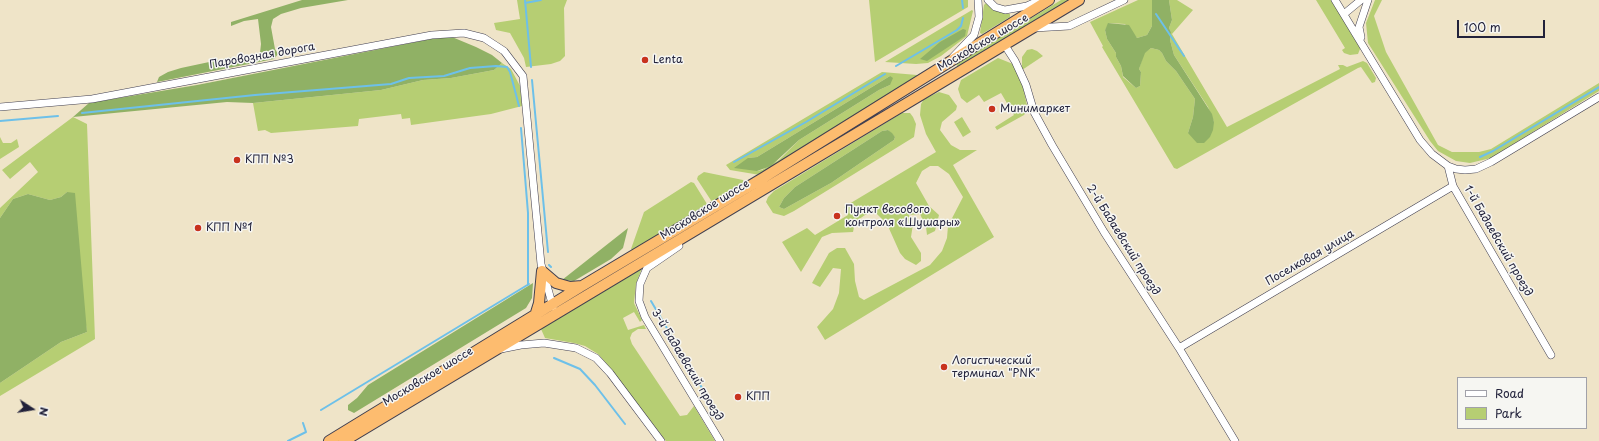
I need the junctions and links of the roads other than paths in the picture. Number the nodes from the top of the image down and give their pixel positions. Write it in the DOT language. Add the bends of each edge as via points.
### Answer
graph roads {
  1 [pos="978,0"];
  2 [pos="988,0"];
  3 [pos="1040,0"];
  4 [pos="1049,0"];
  5 [pos="1079,0"];
  6 [pos="1124,0"];
  7 [pos="1336,0"];
  8 [pos="1361,0"];
  9 [pos="1368,0"];
  10 [pos="1344,14"];
  11 [pos="1032,28"];
  12 [pos="1362,41"];
  13 [pos="1004,44"];
  14 [pos="951,61"];
  15 [pos="1599,97"];
  16 [pos="0,107"];
  17 [pos="1448,166"];
  18 [pos="1453,186"];
  19 [pos="698,230"];
  20 [pos="542,271"];
  21 [pos="582,286"];
  22 [pos="552,305"];
  23 [pos="557,314"];
  24 [pos="535,316"];
  25 [pos="1179,348"];
  26 [pos="497,351"];
  27 [pos="1551,355"];
  28 [pos="329,441"];
  29 [pos="344,441"];
  30 [pos="661,441"];
  31 [pos="720,441"];
  32 [pos="1235,441"];
  1 -- 14 [label="street" via="979,16 974,35"];
  2 -- 3 [label="street" via="1005,10 1020,8"];
  4 -- 14 [label="highway, Московское шоссе"];
  5 -- 11 [label="highway, Московское шоссе"];
  6 -- 11 [label="street" via="1069,26"];
  7 -- 10 [label="street"];
  8 -- 10 [label="street"];
  9 -- 12 [label="street" via="1359,28"];
  10 -- 12 [label="street"];
  11 -- 13 [label="highway, Московское шоссе"];
  12 -- 17 [label="street" via="1420,140 1432,154"];
  13 -- 19 [label="highway, Московское шоссе"];
  13 -- 25 [label="street, 2-й Бадаевский проезд" via="1015,61 1034,112 1052,145 1104,232"];
  14 -- 21 [label="highway, Московское шоссе" via="763,178"];
  15 -- 17 [label="street" via="1476,169 1465,170"];
  16 -- 20 [label="street, Паровозная дорога" via="92,99 415,38 452,33 484,38 500,47 523,76"];
  17 -- 18 [label="street, 1-й Бадаевский проезд"];
  18 -- 25 [label="street, Поселковая улица"];
  18 -- 27 [label="street, 1-й Бадаевский проезд"];
  19 -- 23 [label="highway, Московское шоссе"];
  19 -- 31 [label="street, 3-й Бадаевский проезд" via="647,268 640,284 639,301 645,316"];
  20 -- 21 [label="highway" via="556,283 570,287"];
  20 -- 22 [label="street, Паровозная дорога"];
  20 -- 24 [label="highway"];
  21 -- 22 [label="highway, Московское шоссе"];
  22 -- 23 [label="street, Паровозная дорога"];
  22 -- 24 [label="highway, Московское шоссе"];
  23 -- 26 [label="highway, Московское шоссе"];
  24 -- 28 [label="highway, Московское шоссе"];
  25 -- 32 [label="street, 2-й Бадаевский проезд"];
  26 -- 29 [label="highway, Московское шоссе"];
  26 -- 30 [label="street" via="536,342 576,348 600,362"];
}
